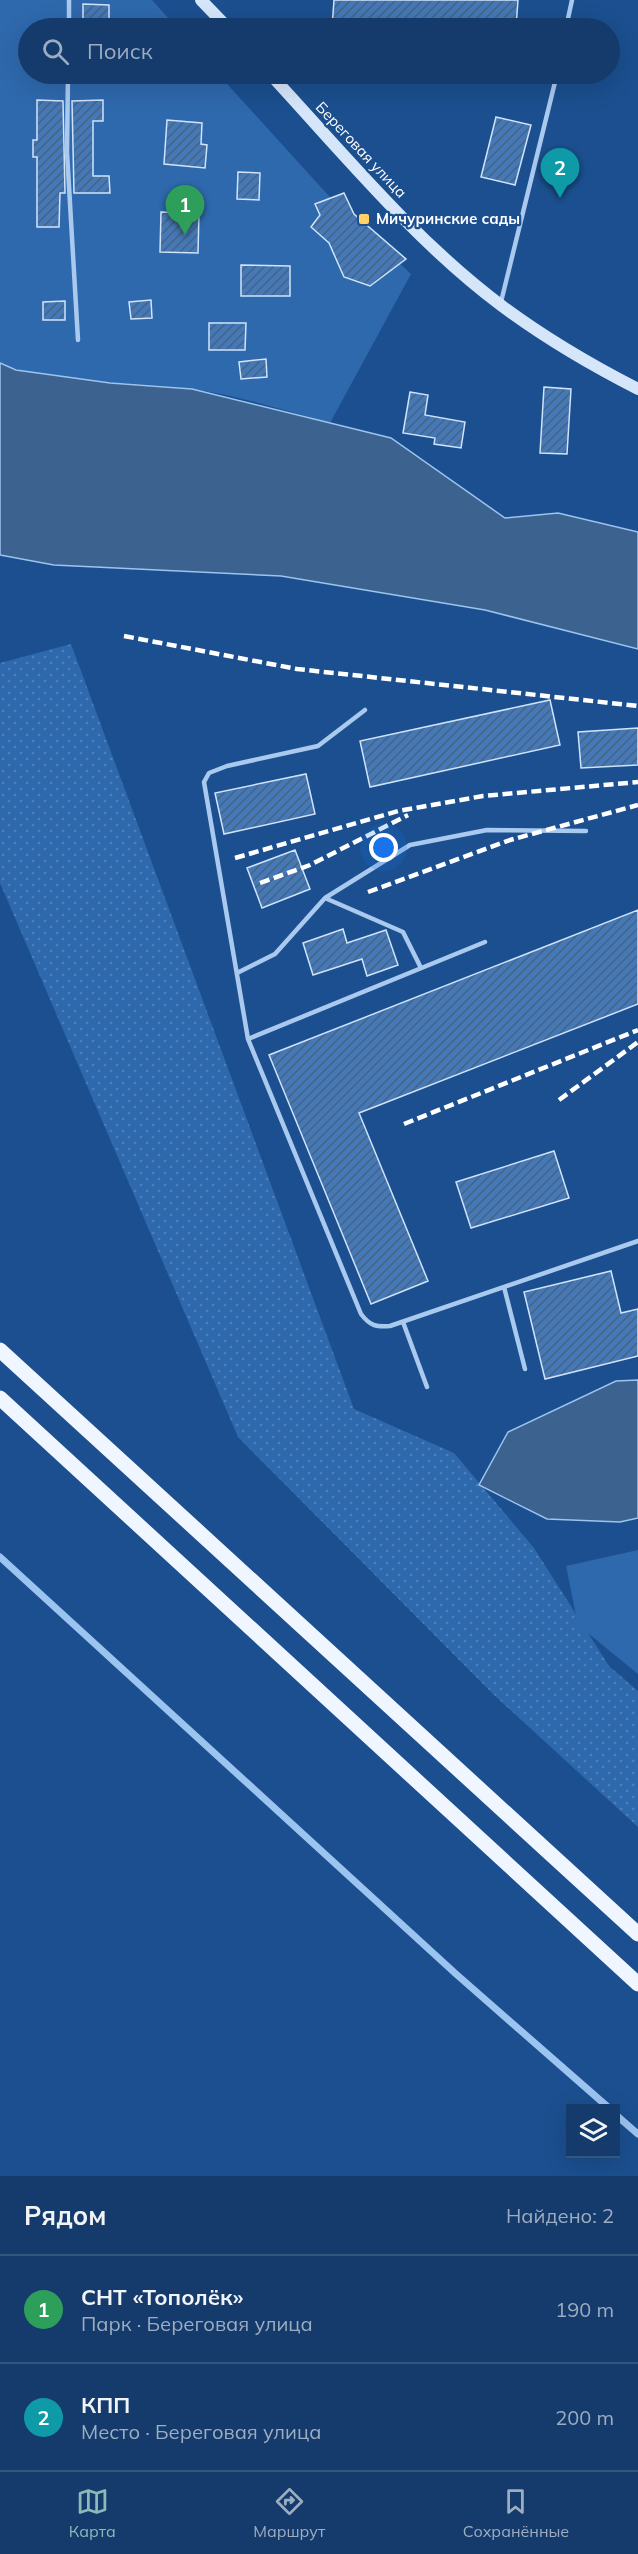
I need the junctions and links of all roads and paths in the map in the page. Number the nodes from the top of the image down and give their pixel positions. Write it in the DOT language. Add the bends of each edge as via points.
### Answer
graph roads {
  1 [pos="69,0"];
  2 [pos="201,0"];
  3 [pos="572,0"];
  4 [pos="69,18"];
  5 [pos="218,18"];
  6 [pos="568,18"];
  7 [pos="68,84"];
  8 [pos="279,84"];
  9 [pos="555,84"];
  10 [pos="500,305"];
  11 [pos="78,340"];
  12 [pos="638,389"];
  13 [pos="365,710"];
  14 [pos="586,831"];
  15 [pos="325,898"];
  16 [pos="485,942"];
  17 [pos="421,968"];
  18 [pos="237,973"];
  19 [pos="248,1039"];
  20 [pos="638,1241"];
  21 [pos="504,1287"];
  22 [pos="403,1322"];
  23 [pos="0,1350"];
  24 [pos="525,1369"];
  25 [pos="427,1387"];
  26 [pos="0,1398"];
  27 [pos="638,1934"];
  28 [pos="638,1984"];
  1 -- 4 [label="lane"];
  2 -- 5 [label="street"];
  3 -- 6 [label="lane"];
  7 -- 11 [label="lane" via="67,152"];
  8 -- 10 [label="street, Береговая улица" via="382,195"];
  9 -- 10 [label="lane"];
  10 -- 12 [label="street, Береговая улица" via="571,352"];
  13 -- 18 [label="lane" via="318,746 226,766 209,772 204,782"];
  14 -- 15 [label="lane" via="487,830 410,845"];
  15 -- 17 [label="lane" via="403,932"];
  15 -- 18 [label="lane" via="275,954"];
  16 -- 17 [label="lane"];
  17 -- 19 [label="lane"];
  18 -- 19 [label="lane"];
  19 -- 22 [label="lane" via="361,1314 377,1327"];
  20 -- 21 [label="lane"];
  21 -- 22 [label="lane"];
  21 -- 24 [label="lane"];
  22 -- 25 [label="lane"];
  23 -- 27 [label="main road"];
  26 -- 28 [label="main road"];
}
